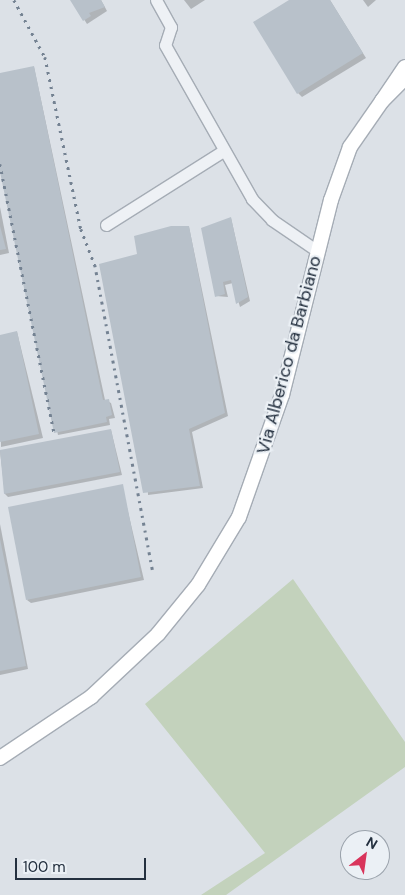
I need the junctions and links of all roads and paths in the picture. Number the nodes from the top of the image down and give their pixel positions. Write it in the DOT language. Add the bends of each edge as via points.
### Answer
graph roads {
  1 [pos="156,0"];
  2 [pos="405,67"];
  3 [pos="405,78"];
  4 [pos="382,101"];
  5 [pos="223,151"];
  6 [pos="106,225"];
  7 [pos="316,250"];
  8 [pos="0,758"];
  1 -- 5 [label="street" via="171,26 165,45"];
  2 -- 4 [label="main road, Via Alberico da Barbiano"];
  3 -- 4 [label="main road, Via Alberico da Barbiano"];
  4 -- 7 [label="main road, Via Alberico da Barbiano" via="350,147"];
  5 -- 6 [label="street"];
  5 -- 7 [label="street" via="252,199 272,220"];
  7 -- 8 [label="main road, Via Alberico da Barbiano" via="262,459 239,517 198,585 158,634 91,697"];
}
